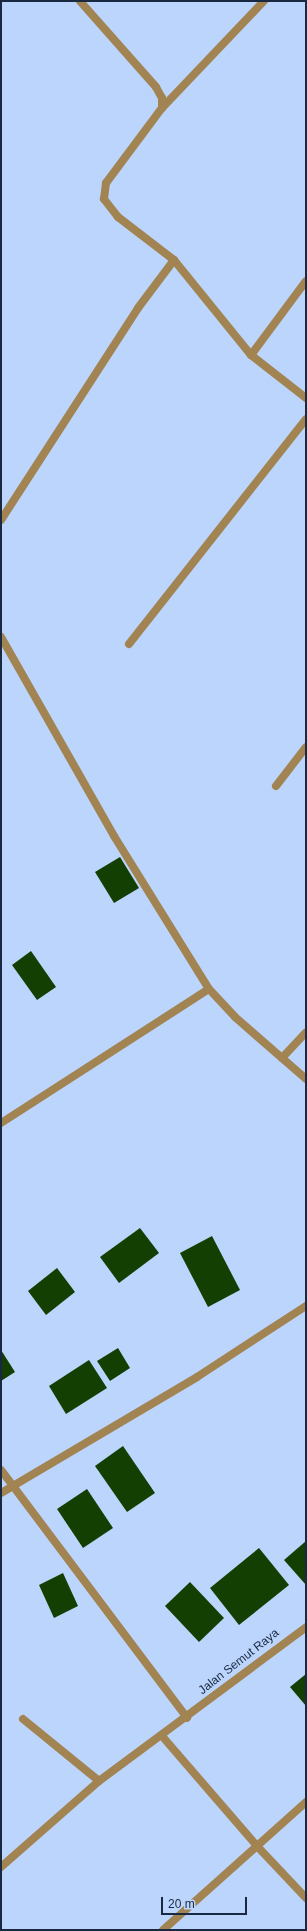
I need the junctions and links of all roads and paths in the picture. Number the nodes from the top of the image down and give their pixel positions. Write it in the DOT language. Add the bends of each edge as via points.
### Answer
graph roads {
  1 [pos="80,1"];
  2 [pos="264,1"];
  3 [pos="162,108"];
  4 [pos="174,260"];
  5 [pos="306,281"];
  6 [pos="252,355"];
  7 [pos="306,398"];
  8 [pos="306,419"];
  9 [pos="1,520"];
  10 [pos="1,637"];
  11 [pos="129,644"];
  12 [pos="306,747"];
  13 [pos="276,786"];
  14 [pos="209,989"];
  15 [pos="306,1032"];
  16 [pos="282,1058"];
  17 [pos="306,1079"];
  18 [pos="1,1123"];
  19 [pos="306,1306"];
  20 [pos="1,1470"];
  21 [pos="13,1484"];
  22 [pos="1,1493"];
  23 [pos="306,1627"];
  24 [pos="187,1718"];
  25 [pos="23,1719"];
  26 [pos="162,1736"];
  27 [pos="99,1782"];
  28 [pos="306,1802"];
  29 [pos="256,1845"];
  30 [pos="1,1867"];
  31 [pos="306,1898"];
  32 [pos="163,1930"];
  1 -- 3 [label="street" via="156,87 162,98"];
  2 -- 3 [label="street"];
  3 -- 4 [label="street" via="106,183 104,199 118,218"];
  4 -- 6 [label="street"];
  4 -- 9 [label="street" via="138,308"];
  5 -- 6 [label="street"];
  6 -- 7 [label="street"];
  8 -- 11 [label="street"];
  10 -- 14 [label="street" via="114,836"];
  12 -- 13 [label="street"];
  14 -- 16 [label="street" via="235,1017"];
  14 -- 18 [label="street"];
  15 -- 16 [label="street"];
  16 -- 17 [label="street"];
  19 -- 21 [label="street" via="197,1377"];
  20 -- 21 [label="street"];
  21 -- 22 [label="street"];
  21 -- 24 [label="street"];
  23 -- 24 [label="street, Jalan Semut Raya"];
  24 -- 26 [label="street, Jalan Semut Raya"];
  25 -- 27 [label="street"];
  26 -- 27 [label="street, Jalan Semut Raya"];
  26 -- 29 [label="street"];
  27 -- 30 [label="street, Jalan Semut Raya"];
  28 -- 29 [label="street"];
  29 -- 31 [label="street"];
  29 -- 32 [label="street"];
}
